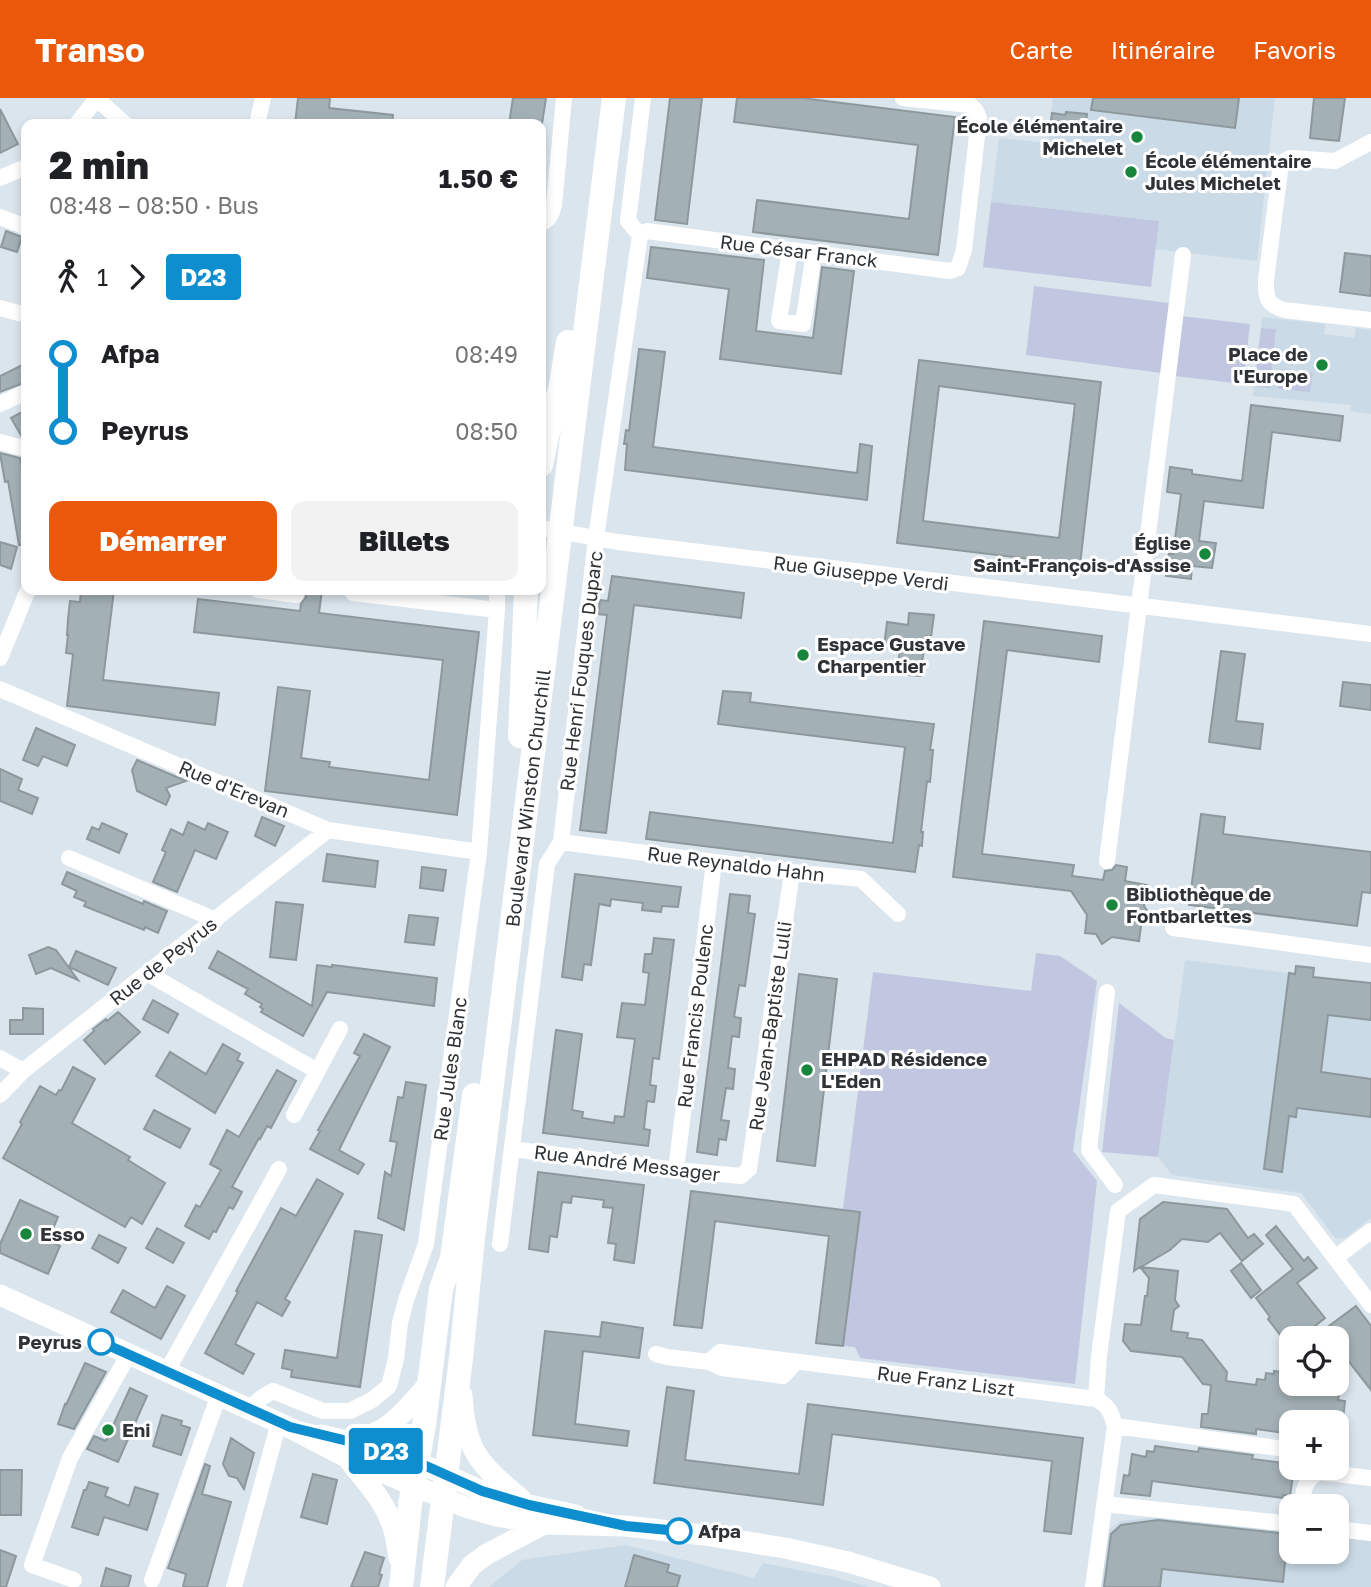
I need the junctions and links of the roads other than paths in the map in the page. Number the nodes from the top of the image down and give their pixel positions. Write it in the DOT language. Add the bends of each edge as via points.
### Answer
graph roads {
  1 [pos="97,98"];
  2 [pos="263,98"];
  3 [pos="564,98"];
  4 [pos="598,98"];
  5 [pos="614,98"];
  6 [pos="643,98"];
  7 [pos="903,98"];
  8 [pos="81,119"];
  9 [pos="120,119"];
  10 [pos="258,119"];
  11 [pos="1371,142"];
  12 [pos="21,169"];
  13 [pos="0,178"];
  14 [pos="0,217"];
  15 [pos="546,220"];
  16 [pos="21,226"];
  17 [pos="640,235"];
  18 [pos="790,250"];
  19 [pos="814,253"];
  20 [pos="1183,255"];
  21 [pos="0,308"];
  22 [pos="21,314"];
  23 [pos="1371,320"];
  24 [pos="21,394"];
  25 [pos="0,404"];
  26 [pos="546,441"];
  27 [pos="0,442"];
  28 [pos="21,448"];
  29 [pos="551,530"];
  30 [pos="596,538"];
  31 [pos="546,575"];
  32 [pos="26,595"];
  33 [pos="370,595"];
  34 [pos="497,595"];
  35 [pos="526,595"];
  36 [pos="544,595"];
  37 [pos="1139,606"];
  38 [pos="497,610"];
  39 [pos="1371,634"];
  40 [pos="0,658"];
  41 [pos="0,689"];
  42 [pos="328,830"];
  43 [pos="561,842"];
  44 [pos="479,852"];
  45 [pos="69,858"];
  46 [pos="1107,861"];
  47 [pos="714,862"];
  48 [pos="792,872"];
  49 [pos="898,914"];
  50 [pos="216,919"];
  51 [pos="1173,928"];
  52 [pos="1371,955"];
  53 [pos="148,973"];
  54 [pos="1107,992"];
  55 [pos="340,1029"];
  56 [pos="0,1058"];
  57 [pos="23,1071"];
  58 [pos="317,1071"];
  59 [pos="0,1095"];
  60 [pos="294,1115"];
  61 [pos="512,1149"];
  62 [pos="279,1169"];
  63 [pos="676,1170"];
  64 [pos="741,1176"];
  65 [pos="1115,1185"];
  66 [pos="1371,1231"];
  67 [pos="500,1244"];
  68 [pos="1335,1258"];
  69 [pos="0,1295"];
  70 [pos="1371,1305"];
  71 [pos="129,1354"];
  72 [pos="656,1354"];
  73 [pos="461,1358"];
  74 [pos="167,1371"];
  75 [pos="429,1384"];
  76 [pos="219,1395"];
  77 [pos="1096,1399"];
  78 [pos="248,1409"];
  79 [pos="284,1425"];
  80 [pos="1115,1426"];
  81 [pos="1279,1448"];
  82 [pos="348,1449"];
  83 [pos="406,1470"];
  84 [pos="1349,1475"];
  85 [pos="1371,1478"];
  86 [pos="444,1486"];
  87 [pos="1104,1504"];
  88 [pos="529,1505"];
  89 [pos="1279,1523"];
  90 [pos="544,1524"];
  91 [pos="626,1526"];
  92 [pos="1349,1530"];
  93 [pos="1371,1533"];
  94 [pos="74,1580"];
  95 [pos="152,1580"];
  96 [pos="402,1584"];
  97 [pos="234,1587"];
  98 [pos="432,1587"];
  99 [pos="456,1587"];
  100 [pos="930,1587"];
  101 [pos="1093,1587"];
  1 -- 8 [label="street"];
  1 -- 9 [label="street"];
  2 -- 10 [label="street"];
  3 -- 15 [label="street" via="554,205"];
  4 -- 26 [label="main road" via="566,358"];
  5 -- 29 [label="main road, Boulevard Winston Churchill"];
  6 -- 17 [label="street, Rue Henri Fouques Duparc" via="628,221"];
  7 -- 19 [label="street, Rue César Franck" via="970,106 979,118 958,268 950,271"];
  11 -- 23 [label="street" via="1335,160 1290,158 1281,163 1266,280 1266,297 1274,307"];
  12 -- 13 [label="street"];
  14 -- 16 [label="street"];
  17 -- 18 [label="street, Rue César Franck" via="647,231"];
  17 -- 30 [label="street, Rue Henri Fouques Duparc"];
  18 -- 19 [label="street, Rue César Franck"];
  18 -- 19 [label="street" via="779,321 803,324"];
  20 -- 37 [label="street"];
  21 -- 22 [label="street"];
  24 -- 25 [label="street"];
  27 -- 28 [label="street"];
  29 -- 30 [label="street, Rue Giuseppe Verdi"];
  29 -- 31 [label="main road, Boulevard Winston Churchill"];
  30 -- 37 [label="street, Rue Giuseppe Verdi"];
  30 -- 43 [label="street, Rue Henri Fouques Duparc"];
  32 -- 40 [label="street"];
  33 -- 38 [label="street"];
  34 -- 38 [label="street, Rue Jules Blanc"];
  35 -- 75 [label="main road, Boulevard Winston Churchill" via="522,727 452,1258 441,1289"];
  36 -- 73 [label="main road, Boulevard Winston Churchill"];
  37 -- 39 [label="street, Rue Giuseppe Verdi"];
  37 -- 46 [label="street"];
  38 -- 44 [label="street, Rue Jules Blanc"];
  41 -- 42 [label="street, Rue d'Erevan"];
  42 -- 44 [label="street, Rue d'Erevan"];
  42 -- 50 [label="street, Rue de Peyrus"];
  43 -- 47 [label="street, Rue Reynaldo Hahn"];
  43 -- 61 [label="street, Rue Henri Fouques Duparc" via="547,864"];
  44 -- 78 [label="street, Rue Jules Blanc" via="426,1244 400,1323 389,1386 350,1410 323,1411 273,1391"];
  45 -- 50 [label="street"];
  47 -- 48 [label="street, Rue Reynaldo Hahn"];
  47 -- 63 [label="street, Rue Francis Poulenc"];
  48 -- 49 [label="street, Rue Reynaldo Hahn" via="861,879"];
  48 -- 64 [label="street, Rue Jean-Baptiste Lulli" via="749,1169"];
  50 -- 53 [label="street, Rue de Peyrus"];
  51 -- 52 [label="street"];
  53 -- 57 [label="street, Rue de Peyrus"];
  53 -- 58 [label="street"];
  54 -- 65 [label="street" via="1089,1150"];
  55 -- 58 [label="street"];
  56 -- 57 [label="street"];
  57 -- 59 [label="street, Rue de Peyrus"];
  58 -- 60 [label="street"];
  61 -- 63 [label="street, Rue André Messager"];
  61 -- 67 [label="street, Rue Henri Fouques Duparc"];
  62 -- 74 [label="street"];
  63 -- 64 [label="street, Rue André Messager"];
  66 -- 68 [label="street"];
  68 -- 70 [label="street"];
  68 -- 77 [label="street" via="1294,1205 1154,1185 1118,1211"];
  69 -- 71 [label="main road"];
  71 -- 74 [label="main road"];
  71 -- 94 [label="street" via="70,1458 32,1565"];
  72 -- 77 [label="street, Rue Franz Liszt" via="709,1362 720,1352"];
  73 -- 86 [label="main road, Boulevard Winston Churchill"];
  73 -- 88 [label="main road" via="466,1431 476,1457"];
  74 -- 76 [label="main road"];
  75 -- 82 [label="main road" via="389,1426"];
  75 -- 83 [label="main road, Boulevard Winston Churchill"];
  76 -- 78 [label="main road"];
  76 -- 95 [label="street"];
  77 -- 80 [label="street" via="1111,1413"];
  78 -- 79 [label="main road"];
  79 -- 82 [label="main road"];
  79 -- 97 [label="street"];
  80 -- 81 [label="street"];
  80 -- 87 [label="street"];
  82 -- 83 [label="main road"];
  82 -- 96 [label="main road" via="389,1515"];
  83 -- 86 [label="main road"];
  83 -- 96 [label="main road, Boulevard Winston Churchill"];
  84 -- 85 [label="street"];
  86 -- 88 [label="main road"];
  86 -- 90 [label="main road" via="465,1507"];
  86 -- 98 [label="main road, Boulevard Winston Churchill"];
  87 -- 89 [label="street"];
  87 -- 101 [label="street"];
  88 -- 91 [label="main road"];
  90 -- 91 [label="main road"];
  90 -- 99 [label="main road" via="487,1553"];
  91 -- 100 [label="main road" via="785,1548"];
  92 -- 93 [label="street"];
}
